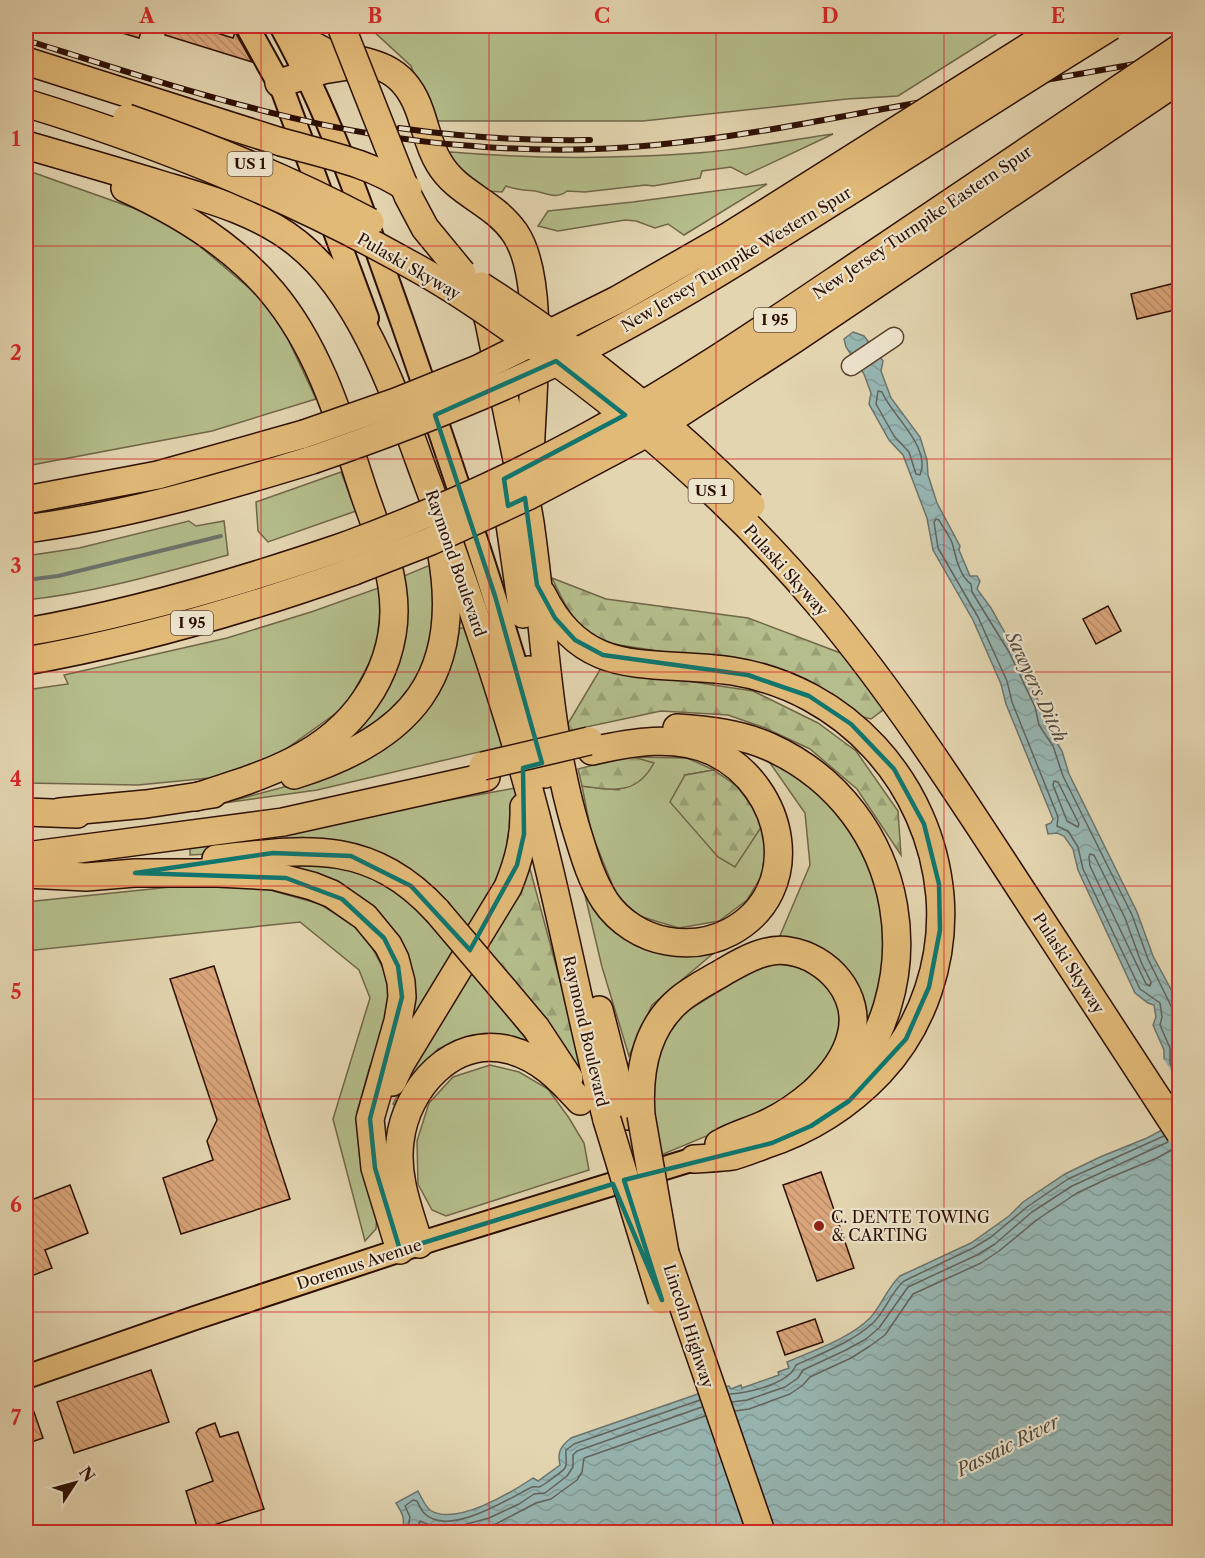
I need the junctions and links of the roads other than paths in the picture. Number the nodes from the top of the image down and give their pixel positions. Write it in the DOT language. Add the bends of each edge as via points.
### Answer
graph roads {
  1 [pos="247,26"];
  2 [pos="281,26"];
  3 [pos="292,26"];
  4 [pos="341,26"];
  5 [pos="1062,26"];
  6 [pos="1111,26"];
  7 [pos="1179,48"];
  8 [pos="26,61"];
  9 [pos="373,63"];
  10 [pos="305,74"];
  11 [pos="1179,79"];
  12 [pos="279,83"];
  13 [pos="26,86"];
  14 [pos="26,103"];
  15 [pos="26,145"];
  16 [pos="26,153"];
  17 [pos="467,274"];
  18 [pos="894,337"];
  19 [pos="851,366"];
  20 [pos="386,371"];
  21 [pos="308,447"];
  22 [pos="430,491"];
  23 [pos="26,500"];
  24 [pos="92,518"];
  25 [pos="531,527"];
  26 [pos="26,529"];
  27 [pos="26,542"];
  28 [pos="537,585"];
  29 [pos="112,616"];
  30 [pos="26,617"];
  31 [pos="26,632"];
  32 [pos="26,661"];
  33 [pos="533,724"];
  34 [pos="699,730"];
  35 [pos="591,746"];
  36 [pos="523,767"];
  37 [pos="485,771"];
  38 [pos="196,797"];
  39 [pos="26,812"];
  40 [pos="60,812"];
  41 [pos="26,856"];
  42 [pos="135,873"];
  43 [pos="26,874"];
  44 [pos="689,992"];
  45 [pos="580,1101"];
  46 [pos="1179,1103"];
  47 [pos="617,1120"];
  48 [pos="1179,1133"];
  49 [pos="784,1138"];
  50 [pos="373,1150"];
  51 [pos="694,1159"];
  52 [pos="410,1247"];
  53 [pos="26,1377"];
  54 [pos="743,1533"];
  55 [pos="761,1533"];
  1 -- 12 [label="main road, Raymond Boulevard"];
  2 -- 10 [label="main road, Raymond Boulevard"];
  3 -- 9 [label="highway" via="327,53"];
  4 -- 17 [label="highway, bridge" via="408,196 425,228"];
  5 -- 21 [label="highway, New Jersey Turnpike Western Spur, bridge" via="737,231 617,300 470,373 367,413"];
  6 -- 21 [label="highway, New Jersey Turnpike Western Spur, bridge" via="741,259 570,355 423,420"];
  7 -- 29 [label="highway, New Jersey Turnpike Eastern Spur / I 95, bridge" via="752,336 582,439 423,516 345,546 209,591"];
  8 -- 17 [label="highway, bridge" via="370,169 407,187 431,208 466,256"];
  9 -- 10 [label="highway"];
  9 -- 25 [label="highway" via="387,68 403,82 417,103 443,170 458,186 502,216 525,253 532,282 535,336 530,431"];
  10 -- 12 [label="highway"];
  10 -- 33 [label="main road, Raymond Boulevard" via="369,229 450,459"];
  11 -- 32 [label="highway, New Jersey Turnpike Eastern Spur / I 95, bridge" via="812,328 660,426 528,496 442,536 267,601 188,624"];
  12 -- 20 [label="main road, Raymond Boulevard"];
  13 -- 17 [label="highway, Pulaski Skyway / US 1, bridge" via="231,156 312,192"];
  14 -- 48 [label="highway, Pulaski Skyway / US 1, bridge" via="227,175 363,238 491,314 601,395 666,450 773,553 824,610 913,725"];
  15 -- 20 [label="highway" via="214,201 276,228 304,249 328,276"];
  16 -- 38 [label="highway" via="110,182 163,206 217,241 261,279 294,322 321,373 385,556 393,597 392,635 379,675 358,710 332,737 298,759"];
  17 -- 25 [label="highway" via="489,322"];
  17 -- 33 [label="highway" via="524,625"];
  17 -- 46 [label="highway, Pulaski Skyway / US 1, bridge" via="650,410 721,475 825,584 924,711"];
  18 -- 19 [label="street"];
  20 -- 22 [label="highway, Raymond Boulevard"];
  21 -- 23 [label="highway, New Jersey Turnpike Western Spur"];
  21 -- 24 [label="highway, New Jersey Turnpike Western Spur" via="200,493"];
  22 -- 36 [label="highway, Raymond Boulevard"];
  22 -- 38 [label="highway" via="444,566 445,628 434,673 416,704 380,736 330,762 248,788"];
  24 -- 26 [label="highway, New Jersey Turnpike Western Spur"];
  24 -- 27 [label="highway"];
  25 -- 28 [label="highway"];
  28 -- 35 [label="highway" via="561,768 588,863 605,901 638,931 673,942 716,938 751,917 773,884 779,845 767,802 744,774 714,752 679,743 646,741"];
  28 -- 49 [label="highway" via="568,633 603,656 633,663 748,675 786,686 824,705 874,745 918,809 934,855 941,914 936,960 922,1007 906,1039 869,1083 829,1116"];
  29 -- 30 [label="highway"];
  29 -- 31 [label="highway, New Jersey Turnpike Eastern Spur / I 95"];
  33 -- 47 [label="highway, Raymond Boulevard"];
  34 -- 35 [label="highway" via="647,729"];
  34 -- 44 [label="highway" via="737,749 769,778 786,806 794,845 791,873 775,913"];
  34 -- 49 [label="highway" via="728,733 769,746 819,777 865,830 884,867 891,892 897,957 882,1023 868,1052 841,1088"];
  35 -- 37 [label="highway"];
  36 -- 47 [label="highway, Raymond Boulevard"];
  36 -- 50 [label="highway" via="524,834 518,864 500,903 394,1076"];
  37 -- 40 [label="highway" via="214,819 148,821"];
  37 -- 41 [label="highway" via="292,820"];
  38 -- 40 [label="highway"];
  39 -- 40 [label="highway"];
  42 -- 43 [label="highway" via="86,877"];
  42 -- 45 [label="highway, bridge" via="178,863 308,851 337,853 390,872 437,911 546,1040"];
  42 -- 50 [label="highway" via="286,878 342,899 372,924 395,959 402,997 370,1119"];
  44 -- 47 [label="highway" via="665,1013 645,1052 641,1081"];
  44 -- 51 [label="highway" via="747,959 788,951 812,958 832,971 845,990 853,1024 845,1053 832,1072 795,1107 772,1121 728,1138"];
  45 -- 47 [label="highway"];
  45 -- 52 [label="highway" via="551,1071 510,1050 477,1049 448,1061 432,1073 409,1108 399,1150"];
  47 -- 54 [label="highway, Lincoln Highway, bridge" via="662,1300"];
  47 -- 55 [label="highway, Lincoln Highway, bridge"];
  49 -- 51 [label="highway" via="732,1156"];
  50 -- 52 [label="highway" via="377,1177"];
  51 -- 52 [label="main road, Doremus Avenue"];
  52 -- 53 [label="main road, Doremus Avenue"];
}
